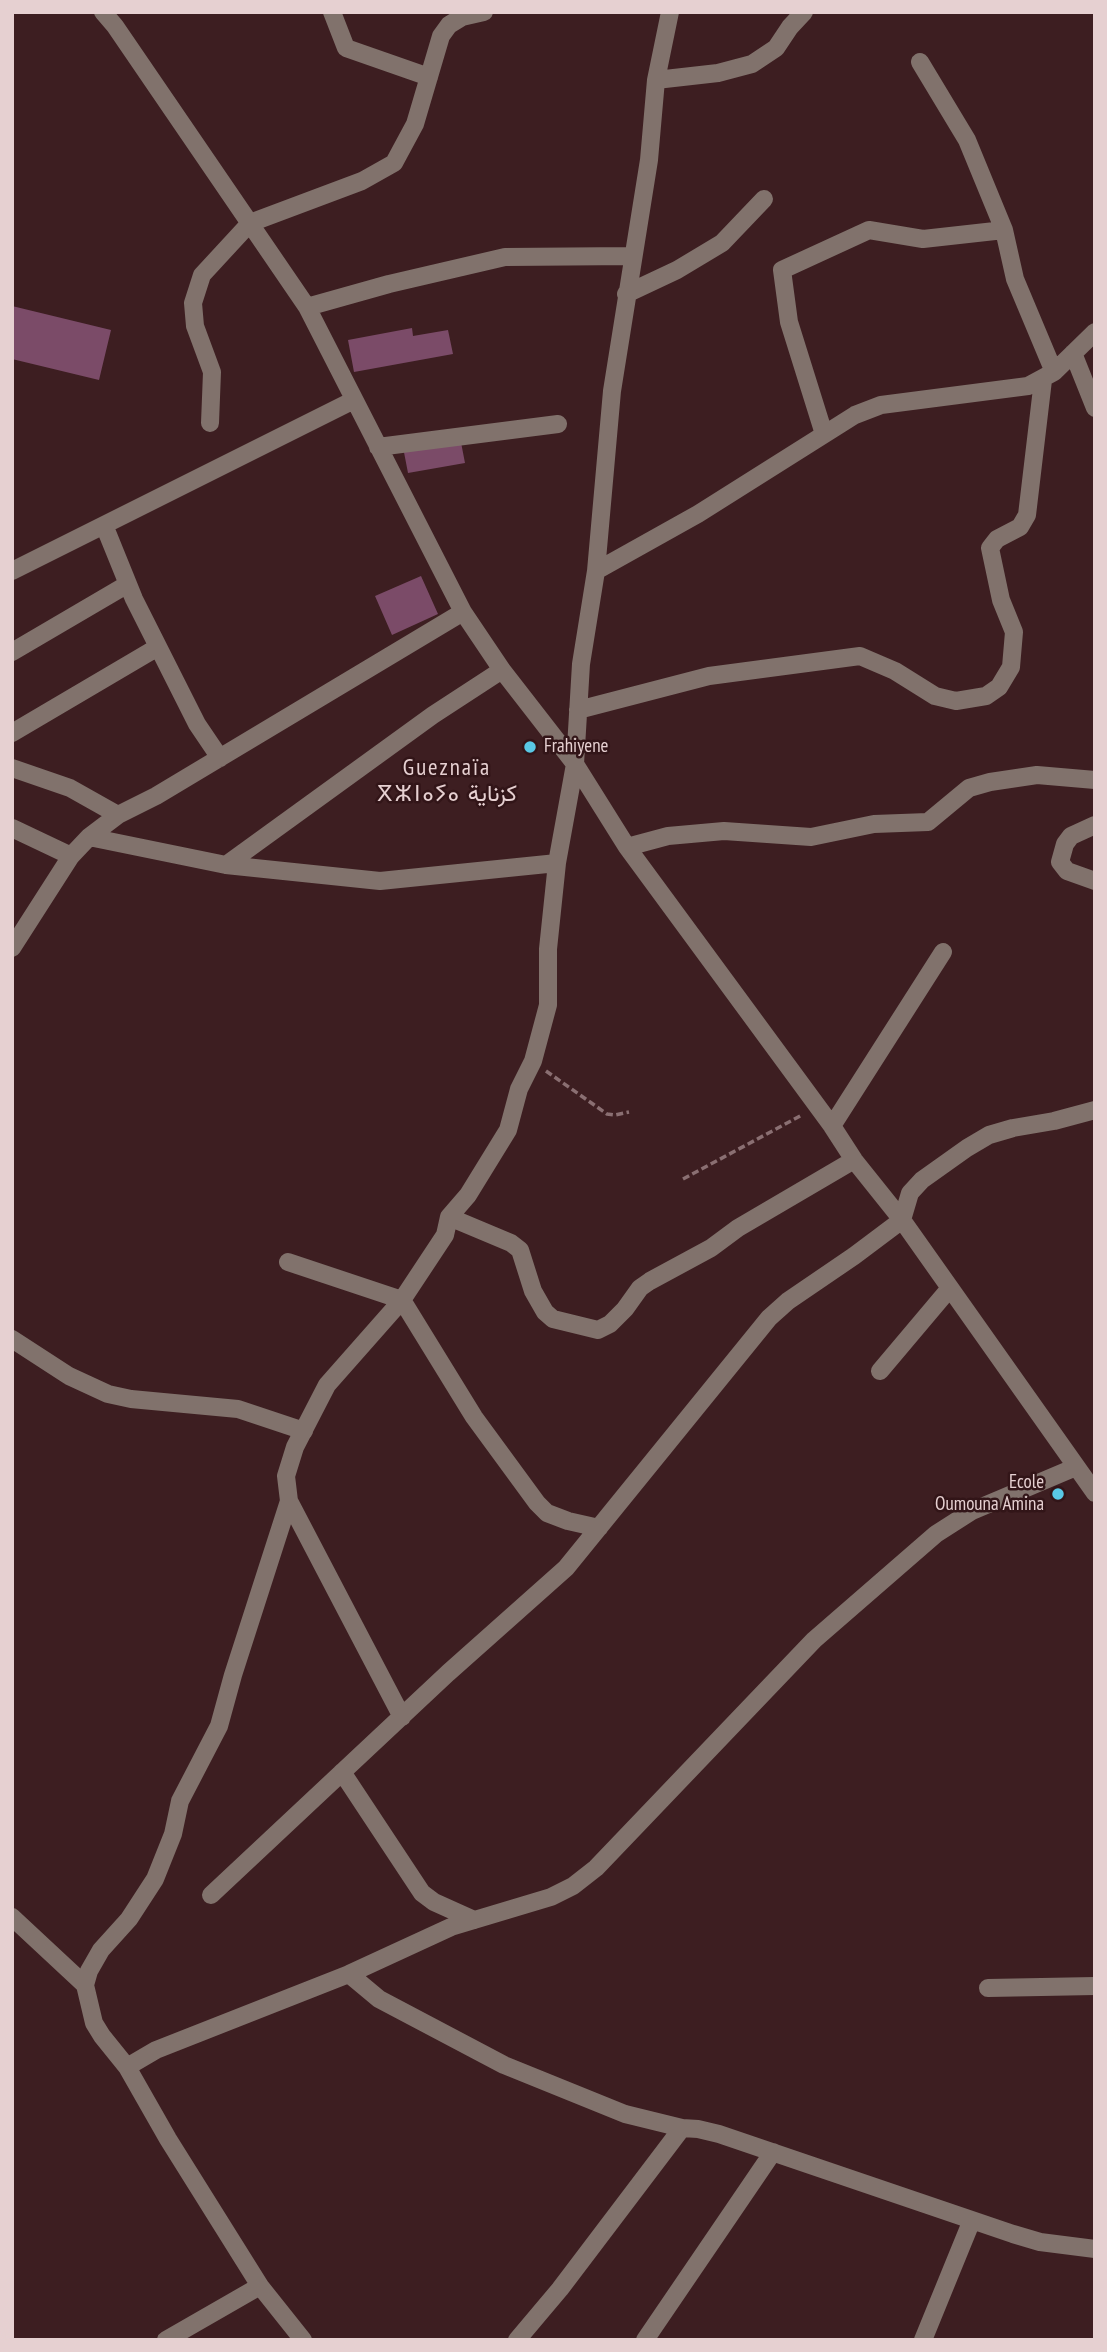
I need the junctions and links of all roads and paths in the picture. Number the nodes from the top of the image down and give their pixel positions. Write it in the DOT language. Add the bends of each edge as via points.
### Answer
graph roads {
  1 [pos="103,12"];
  2 [pos="331,12"];
  3 [pos="484,12"];
  4 [pos="670,12"];
  5 [pos="804,12"];
  6 [pos="920,62"];
  7 [pos="429,77"];
  8 [pos="656,80"];
  9 [pos="764,199"];
  10 [pos="250,223"];
  11 [pos="1004,230"];
  12 [pos="633,256"];
  13 [pos="626,293"];
  14 [pos="307,307"];
  15 [pos="1095,332"];
  16 [pos="1073,353"];
  17 [pos="1048,376"];
  18 [pos="354,400"];
  19 [pos="1095,408"];
  20 [pos="210,422"];
  21 [pos="558,424"];
  22 [pos="824,434"];
  23 [pos="378,447"];
  24 [pos="104,525"];
  25 [pos="12,571"];
  26 [pos="596,571"];
  27 [pos="128,584"];
  28 [pos="463,612"];
  29 [pos="158,647"];
  30 [pos="12,652"];
  31 [pos="502,670"];
  32 [pos="578,710"];
  33 [pos="12,733"];
  34 [pos="220,758"];
  35 [pos="575,764"];
  36 [pos="12,768"];
  37 [pos="1095,780"];
  38 [pos="118,815"];
  39 [pos="1095,825"];
  40 [pos="12,828"];
  41 [pos="89,837"];
  42 [pos="627,846"];
  43 [pos="71,856"];
  44 [pos="557,863"];
  45 [pos="226,865"];
  46 [pos="1095,881"];
  47 [pos="20,922"];
  48 [pos="12,948"];
  49 [pos="943,952"];
  50 [pos="533,1061"];
  51 [pos="818,1107"];
  52 [pos="1095,1110"];
  53 [pos="628,1112"];
  54 [pos="832,1126"];
  55 [pos="853,1160"];
  56 [pos="683,1178"];
  57 [pos="449,1217"];
  58 [pos="902,1220"];
  59 [pos="288,1262"];
  60 [pos="950,1288"];
  61 [pos="402,1300"];
  62 [pos="12,1339"];
  63 [pos="880,1371"];
  64 [pos="304,1431"];
  65 [pos="1076,1467"];
  66 [pos="1095,1493"];
  67 [pos="289,1501"];
  68 [pos="599,1528"];
  69 [pos="402,1717"];
  70 [pos="342,1772"];
  71 [pos="211,1895"];
  72 [pos="12,1917"];
  73 [pos="474,1920"];
  74 [pos="349,1974"];
  75 [pos="85,1985"];
  76 [pos="1095,1986"];
  77 [pos="988,1988"];
  78 [pos="127,2067"];
  79 [pos="682,2128"];
  80 [pos="773,2152"];
  81 [pos="972,2220"];
  82 [pos="1095,2249"];
  83 [pos="260,2286"];
  84 [pos="166,2340"];
  85 [pos="303,2340"];
  86 [pos="517,2340"];
  87 [pos="645,2340"];
  88 [pos="923,2340"];
  1 -- 10 [label="street"];
  2 -- 7 [label="street" via="346,48"];
  3 -- 7 [label="street" via="449,25 441,36"];
  4 -- 8 [label="street"];
  5 -- 8 [label="street" via="776,48 752,64"];
  6 -- 11 [label="street" via="967,141"];
  7 -- 10 [label="street" via="415,124 394,163 362,181"];
  8 -- 12 [label="street"];
  9 -- 13 [label="street" via="722,243"];
  10 -- 14 [label="street"];
  10 -- 20 [label="street" via="202,275 193,303 195,326 212,372"];
  11 -- 17 [label="street" via="1015,279"];
  11 -- 22 [label="street" via="923,239 869,230 782,270 789,322"];
  12 -- 13 [label="street"];
  12 -- 14 [label="street" via="505,257"];
  13 -- 26 [label="street"];
  14 -- 18 [label="street"];
  15 -- 16 [label="street"];
  16 -- 17 [label="street"];
  16 -- 19 [label="street"];
  17 -- 22 [label="street" via="1028,386 881,405"];
  17 -- 32 [label="street" via="1027,515 1020,527 990,548 1000,600 1014,632 1011,667 999,687 986,696 956,701 935,696 860,656 709,676"];
  18 -- 23 [label="street"];
  18 -- 24 [label="street"];
  21 -- 23 [label="street"];
  22 -- 26 [label="street" via="698,514"];
  23 -- 28 [label="street"];
  24 -- 25 [label="street"];
  24 -- 27 [label="street"];
  26 -- 32 [label="street"];
  27 -- 29 [label="street"];
  27 -- 30 [label="street"];
  28 -- 31 [label="street"];
  28 -- 34 [label="street"];
  29 -- 33 [label="street"];
  29 -- 34 [label="street" via="197,724"];
  31 -- 35 [label="street"];
  31 -- 45 [label="street"];
  32 -- 35 [label="street"];
  34 -- 38 [label="street"];
  35 -- 42 [label="street"];
  35 -- 44 [label="street"];
  36 -- 38 [label="street" via="70,788"];
  37 -- 42 [label="street" via="1037,775 990,782 969,789 928,822 874,824 811,837 724,831 668,836"];
  38 -- 41 [label="street"];
  39 -- 46 [label="street" via="1071,836 1060,862 1067,871"];
  40 -- 43 [label="street"];
  41 -- 43 [label="street"];
  41 -- 45 [label="street"];
  42 -- 51 [label="street"];
  43 -- 47 [label="street"];
  44 -- 45 [label="street" via="380,881"];
  44 -- 50 [label="street" via="548,948 548,1005"];
  47 -- 48 [label="street"];
  49 -- 54 [label="street"];
  50 -- 53 [label="path" via="607,1114"];
  50 -- 57 [label="street" via="519,1089 508,1130"];
  51 -- 54 [label="street"];
  51 -- 56 [label="path"];
  52 -- 58 [label="street" via="989,1135 922,1180 910,1193"];
  54 -- 55 [label="street"];
  55 -- 57 [label="street" via="650,1281 610,1324 598,1330 553,1319 533,1291 520,1250"];
  55 -- 58 [label="street"];
  57 -- 61 [label="street" via="445,1235"];
  58 -- 60 [label="street"];
  58 -- 68 [label="street" via="769,1318"];
  59 -- 61 [label="street"];
  60 -- 63 [label="street"];
  60 -- 65 [label="street"];
  61 -- 64 [label="street" via="327,1385"];
  61 -- 68 [label="street" via="474,1417 537,1503 547,1513"];
  62 -- 64 [label="street" via="69,1376 108,1394 238,1409"];
  64 -- 67 [label="street" via="286,1476"];
  65 -- 66 [label="street"];
  65 -- 73 [label="street" via="972,1511 936,1534 814,1640 596,1868 573,1886"];
  67 -- 69 [label="street"];
  67 -- 75 [label="street" via="219,1726 180,1801 155,1879 129,1919 101,1950"];
  68 -- 69 [label="street" via="566,1568"];
  69 -- 70 [label="street"];
  70 -- 71 [label="street"];
  70 -- 73 [label="street" via="422,1893"];
  72 -- 75 [label="street"];
  73 -- 74 [label="street"];
  74 -- 78 [label="street" via="192,2034"];
  74 -- 79 [label="street" via="379,1999 504,2065 625,2114"];
  75 -- 78 [label="street" via="94,2023"];
  76 -- 77 [label="street"];
  78 -- 83 [label="street"];
  79 -- 80 [label="street" via="719,2134"];
  79 -- 86 [label="street"];
  80 -- 81 [label="street"];
  80 -- 87 [label="street"];
  81 -- 82 [label="street" via="1040,2242"];
  81 -- 88 [label="street"];
  83 -- 84 [label="street"];
  83 -- 85 [label="street"];
}
